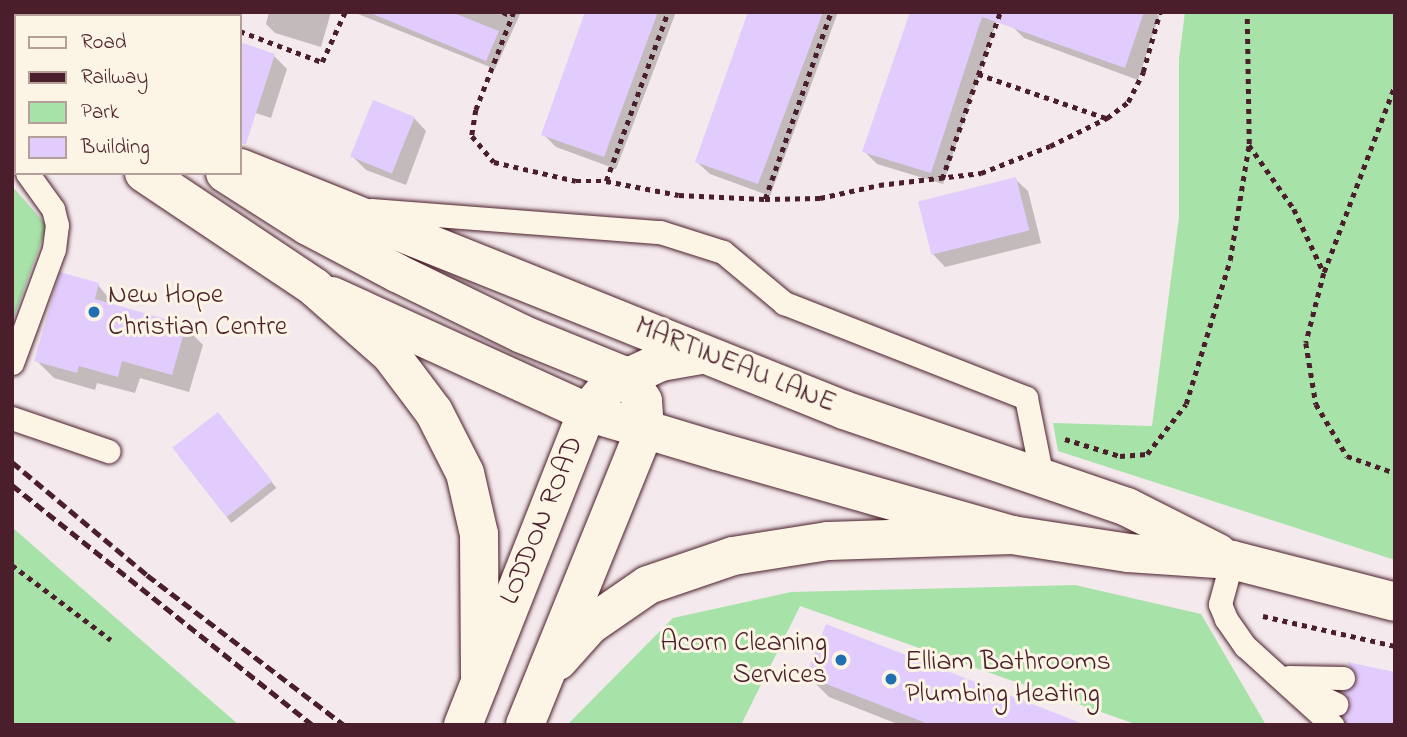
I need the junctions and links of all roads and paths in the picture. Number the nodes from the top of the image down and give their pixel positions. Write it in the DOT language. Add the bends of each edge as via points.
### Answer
graph roads {
  1 [pos="345,12"];
  2 [pos="503,12"];
  3 [pos="668,12"];
  4 [pos="831,12"];
  5 [pos="1000,12"];
  6 [pos="1160,12"];
  7 [pos="1247,12"];
  8 [pos="513,14"];
  9 [pos="242,32"];
  10 [pos="978,74"];
  11 [pos="1395,85"];
  12 [pos="1107,118"];
  13 [pos="1249,144"];
  14 [pos="242,169"];
  15 [pos="28,175"];
  16 [pos="147,175"];
  17 [pos="228,175"];
  18 [pos="942,180"];
  19 [pos="606,181"];
  20 [pos="765,199"];
  21 [pos="350,209"];
  22 [pos="1324,272"];
  23 [pos="314,288"];
  24 [pos="700,355"];
  25 [pos="12,363"];
  26 [pos="628,377"];
  27 [pos="587,412"];
  28 [pos="12,418"];
  29 [pos="645,429"];
  30 [pos="108,451"];
  31 [pos="1395,473"];
  32 [pos="1043,482"];
  33 [pos="1012,535"];
  34 [pos="1232,560"];
  35 [pos="12,565"];
  36 [pos="1395,602"];
  37 [pos="111,640"];
  38 [pos="544,676"];
  39 [pos="1279,677"];
  40 [pos="1343,678"];
  41 [pos="480,682"];
  42 [pos="1335,714"];
  43 [pos="463,725"];
  44 [pos="525,725"];
  1 -- 9 [label="path" via="322,62"];
  2 -- 8 [label="path"];
  3 -- 19 [label="path"];
  4 -- 20 [label="path"];
  5 -- 10 [label="path"];
  6 -- 12 [label="path" via="1138,82 1128,102"];
  7 -- 13 [label="path"];
  8 -- 19 [label="path" via="476,110 472,136 494,162 533,175"];
  10 -- 12 [label="path"];
  10 -- 18 [label="path"];
  11 -- 22 [label="path"];
  12 -- 18 [label="path" via="981,173"];
  13 -- 22 [label="path" via="1294,209"];
  13 -- 32 [label="path" via="1230,260 1186,404 1147,454 1120,456 1055,437"];
  14 -- 21 [label="main road, MARTINEAU LANE"];
  15 -- 25 [label="lane" via="52,209 57,225 54,249"];
  16 -- 23 [label="main road, MARTINEAU LANE"];
  17 -- 26 [label="main road, MARTINEAU LANE" via="307,226 397,273 522,334"];
  18 -- 20 [label="path" via="878,185 820,198"];
  19 -- 20 [label="path" via="679,195"];
  21 -- 24 [label="main road, MARTINEAU LANE"];
  21 -- 32 [label="lane" via="660,232 723,252 784,303 1026,398"];
  22 -- 31 [label="path" via="1306,343 1316,404 1347,456"];
  23 -- 27 [label="main road, MARTINEAU LANE"];
  23 -- 41 [label="main road, LODDON ROAD" via="391,355 434,412 465,473 479,534"];
  24 -- 26 [label="main road, LODDON ROAD" via="661,362"];
  24 -- 32 [label="main road, MARTINEAU LANE"];
  26 -- 27 [label="main road, LODDON ROAD" via="610,386"];
  26 -- 29 [label="main road, MARTINEAU LANE" via="643,401"];
  27 -- 29 [label="main road, MARTINEAU LANE"];
  27 -- 41 [label="main road, LODDON ROAD"];
  28 -- 30 [label="lane"];
  29 -- 33 [label="main road, MARTINEAU LANE"];
  29 -- 38 [label="main road, LODDON ROAD"];
  32 -- 34 [label="main road, MARTINEAU LANE" via="1128,508"];
  33 -- 34 [label="main road, MARTINEAU LANE" via="1128,553"];
  33 -- 38 [label="main road" via="828,541 733,556 648,584 590,625"];
  34 -- 36 [label="main road, MARTINEAU LANE"];
  34 -- 39 [label="lane" via="1220,604 1223,612 1245,646"];
  35 -- 37 [label="path"];
  38 -- 44 [label="main road, LODDON ROAD"];
  39 -- 40 [label="lane"];
  39 -- 42 [label="lane"];
  41 -- 43 [label="main road, LODDON ROAD"];
}
